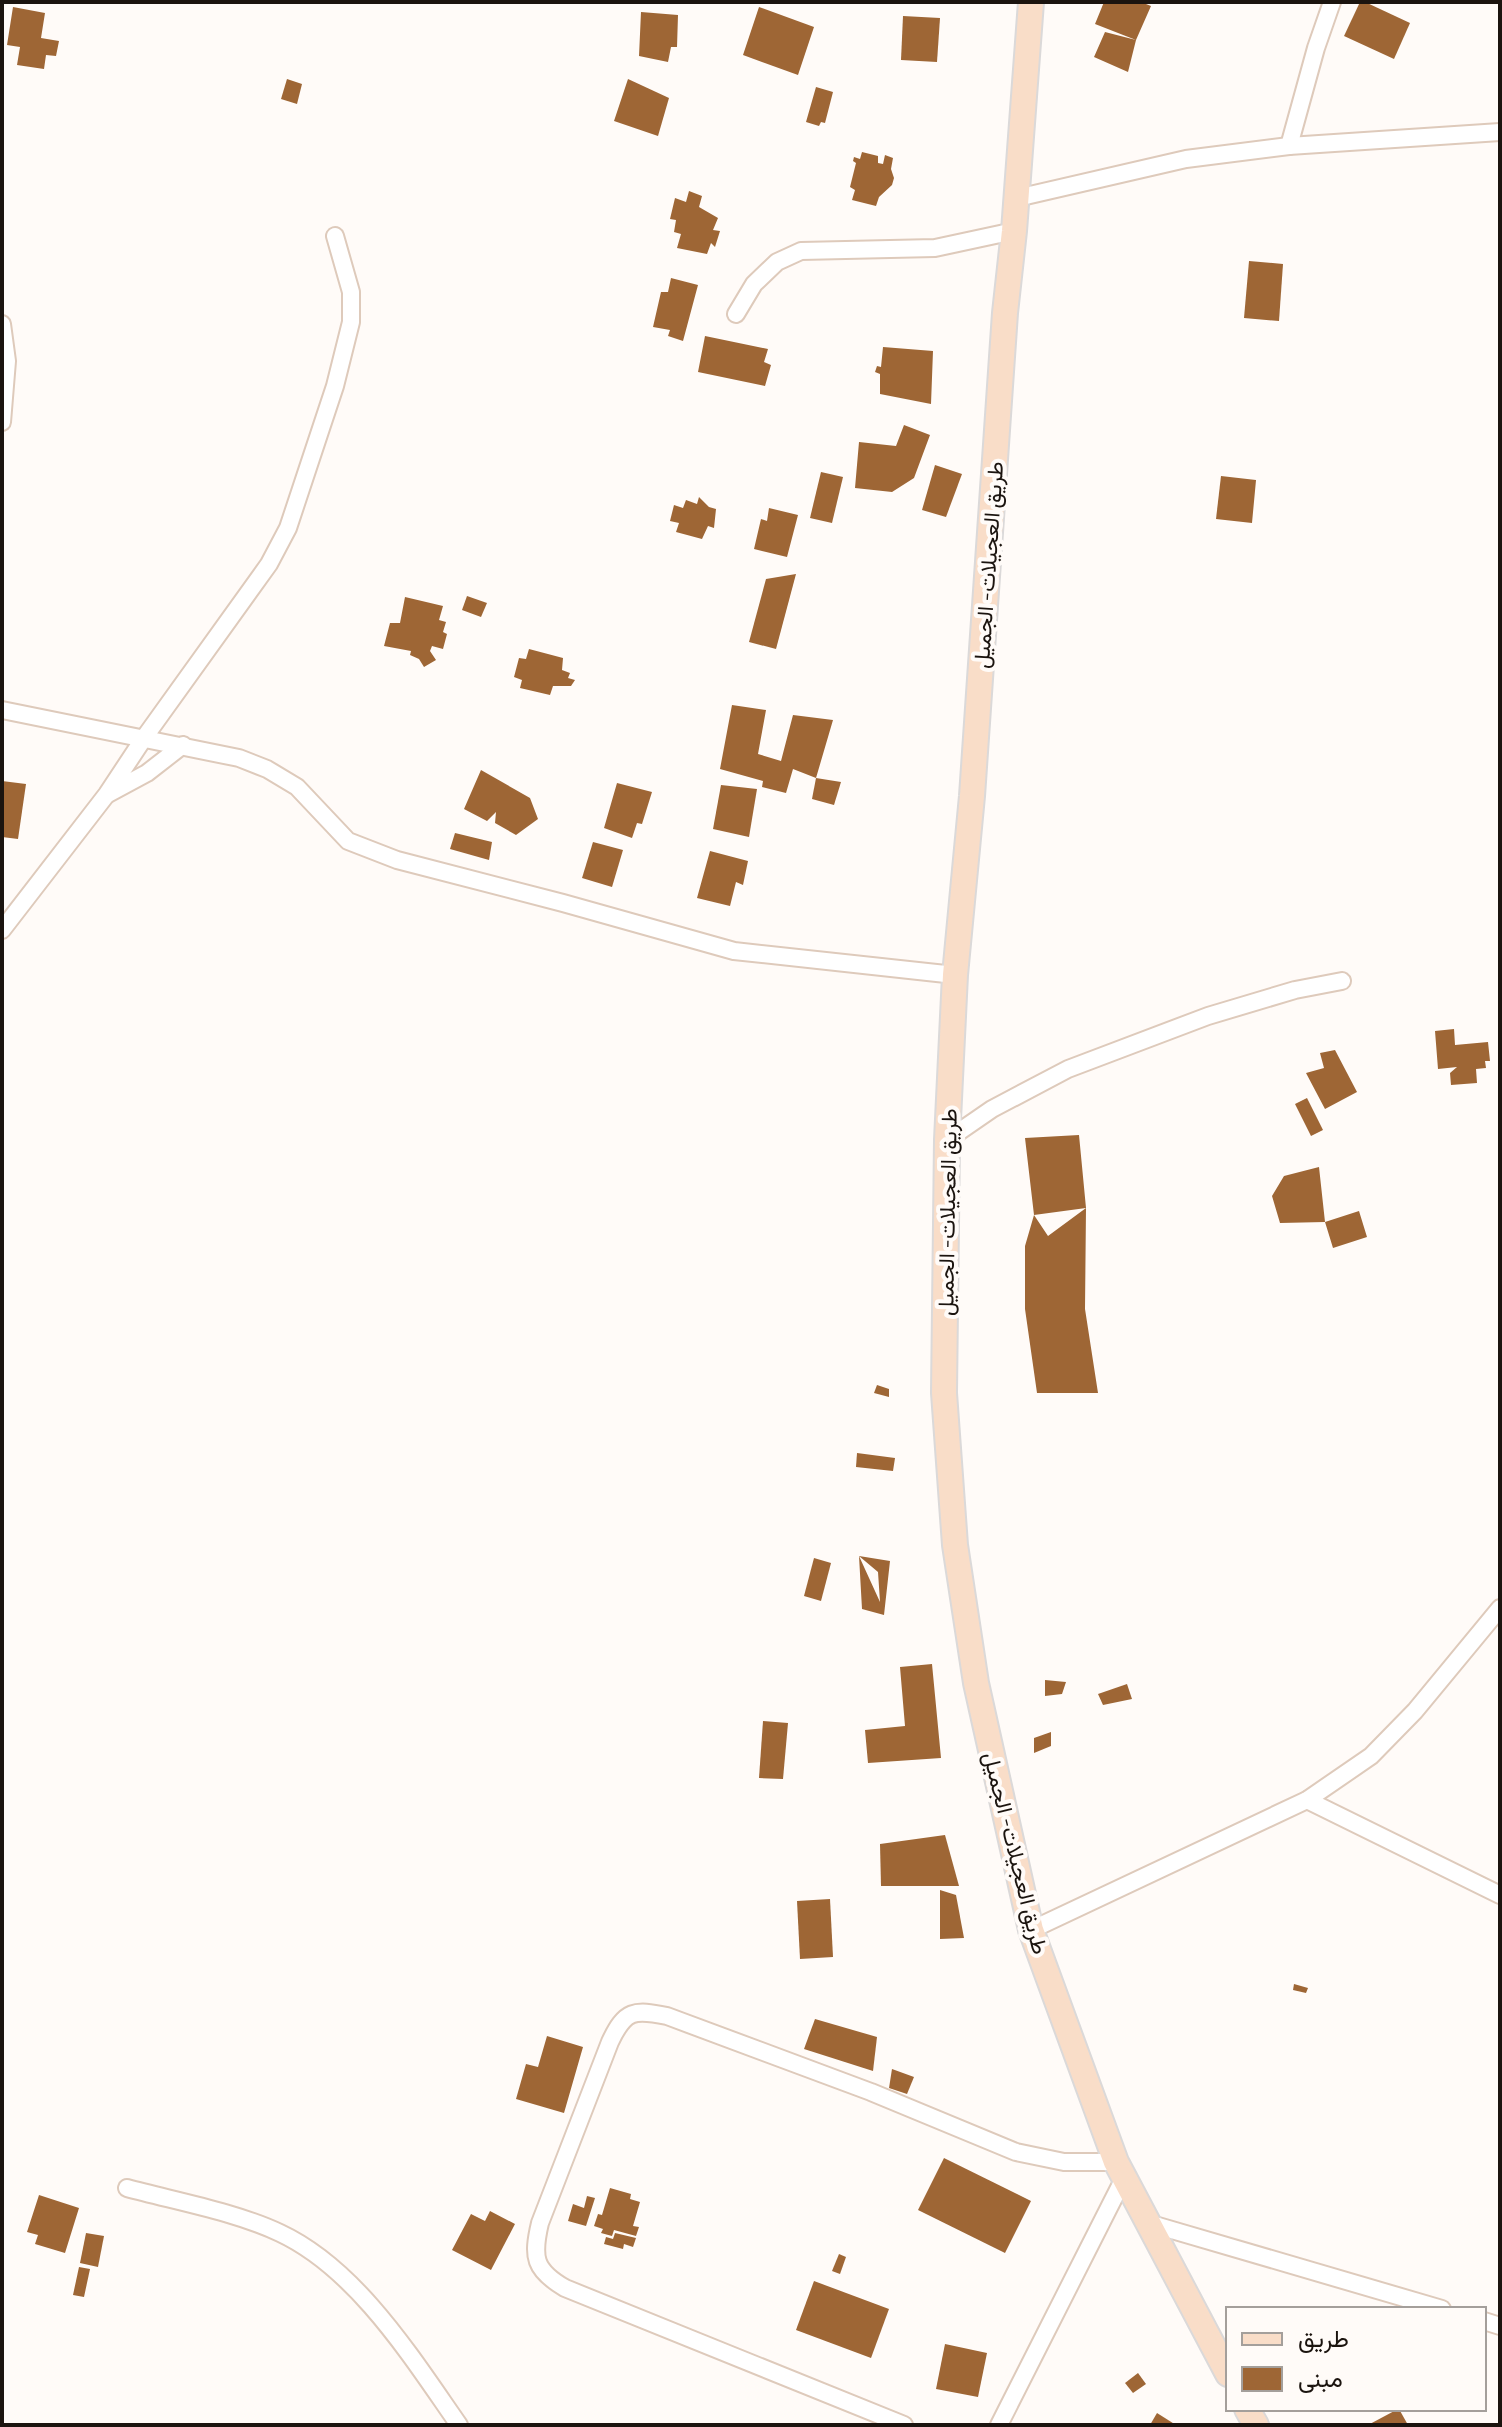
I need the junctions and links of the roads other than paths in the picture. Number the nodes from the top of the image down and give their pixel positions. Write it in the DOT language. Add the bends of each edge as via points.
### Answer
graph roads {
  1 [pos="1031,2"];
  2 [pos="1332,2"];
  3 [pos="1500,132"];
  4 [pos="1289,146"];
  5 [pos="1017,198"];
  6 [pos="1014,231"];
  7 [pos="335,236"];
  8 [pos="736,314"];
  9 [pos="2,324"];
  10 [pos="2,422"];
  11 [pos="2,710"];
  12 [pos="144,738"];
  13 [pos="183,745"];
  14 [pos="107,794"];
  15 [pos="2,930"];
  16 [pos="955,975"];
  17 [pos="1342,981"];
  18 [pos="947,1140"];
  19 [pos="1500,1608"];
  20 [pos="1307,1800"];
  21 [pos="1500,1895"];
  22 [pos="1031,1930"];
  23 [pos="1120,2170"];
  24 [pos="127,2188"];
  25 [pos="1148,2223"];
  26 [pos="1435,2307"];
  27 [pos="1226,2370"];
  28 [pos="459,2425"];
  29 [pos="904,2425"];
  30 [pos="999,2425"];
  1 -- 5 [label="main road, طريق العجيلات- الجميل"];
  2 -- 4 [label="street"];
  3 -- 4 [label="street"];
  4 -- 5 [label="street" via="1186,159"];
  5 -- 6 [label="main road, طريق العجيلات- الجميل"];
  6 -- 8 [label="street" via="935,248 801,251 777,262 754,284"];
  6 -- 16 [label="main road, طريق العجيلات- الجميل"];
  7 -- 12 [label="street" via="351,292 351,322 294,512 269,564"];
  9 -- 10 [label="street" via="7,361"];
  11 -- 12 [label="street"];
  12 -- 13 [label="street"];
  12 -- 14 [label="street"];
  13 -- 14 [label="street" via="147,773"];
  13 -- 16 [label="street" via="239,758 282,777 348,841 397,860 734,951"];
  14 -- 15 [label="street"];
  16 -- 18 [label="main road, طريق العجيلات- الجميل"];
  17 -- 18 [label="street" via="1208,1016 1068,1069"];
  18 -- 22 [label="main road, طريق العجيلات- الجميل" via="944,1393 955,1545 976,1683"];
  19 -- 20 [label="street" via="1371,1756"];
  20 -- 21 [label="street"];
  20 -- 22 [label="street"];
  22 -- 23 [label="main road, طريق العجيلات- الجميل"];
  23 -- 25 [label="main road, طريق العجيلات- الجميل"];
  23 -- 29 [label="street" via="1016,2152 667,2016 637,2011 626,2016 610,2042 540,2223 535,2254 539,2267 565,2288"];
  23 -- 30 [label="street"];
  24 -- 28 [label="street" via="243,2220 309,2250 374,2310"];
  25 -- 26 [label="street"];
  25 -- 27 [label="main road, طريق العجيلات- الجميل"];
}
